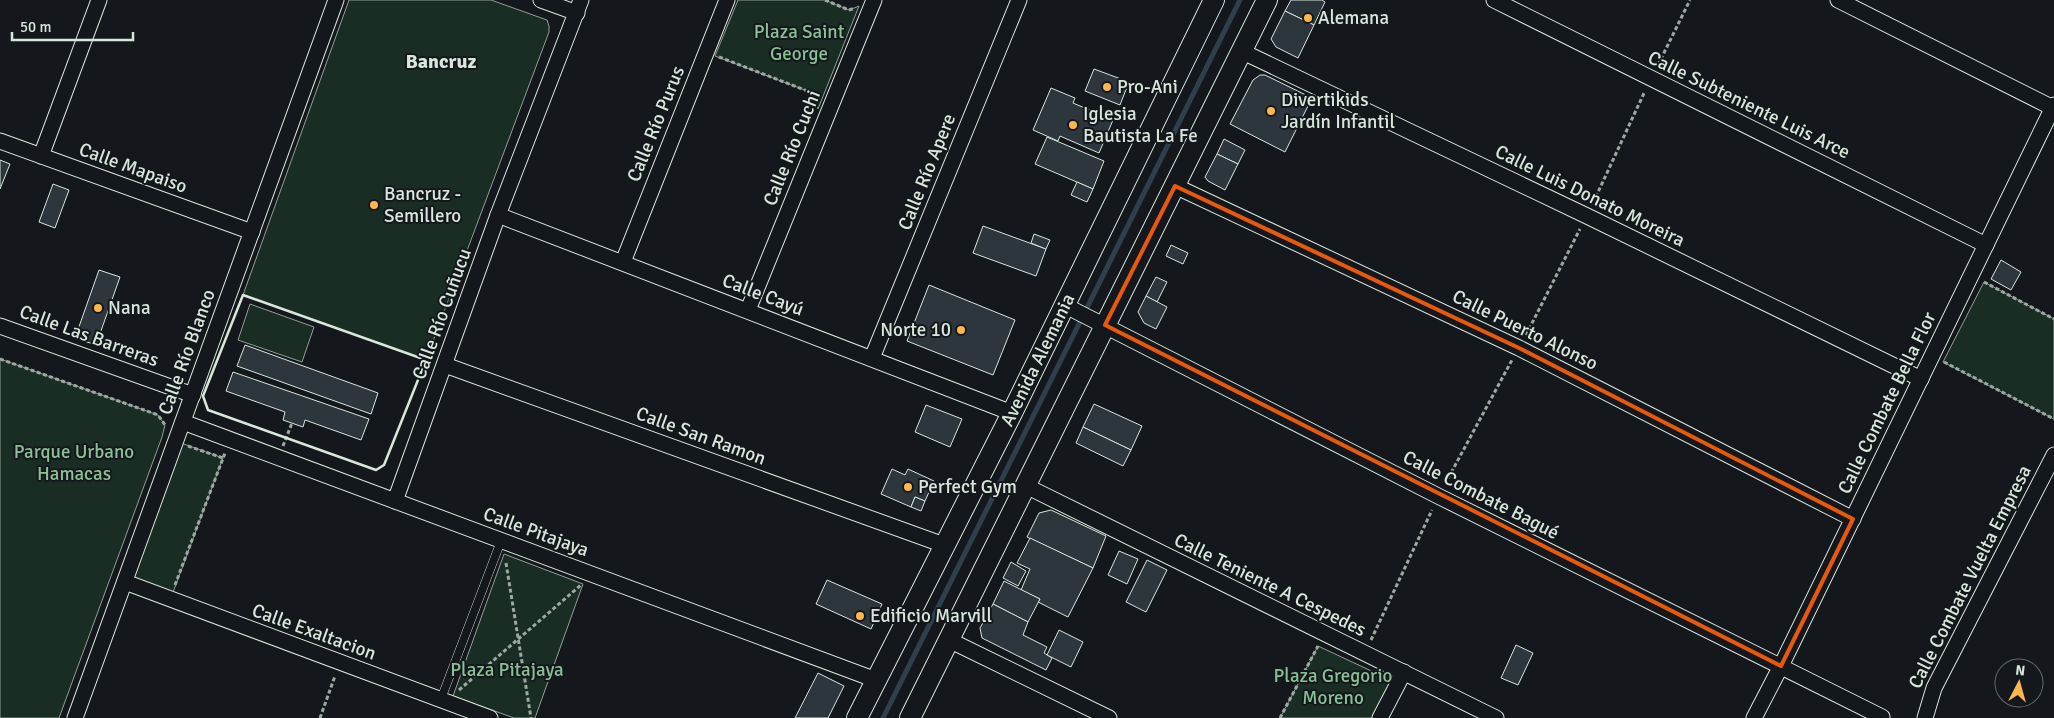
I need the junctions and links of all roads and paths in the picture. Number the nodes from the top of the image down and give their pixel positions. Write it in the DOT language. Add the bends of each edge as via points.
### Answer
graph roads {
  1 [pos="336,0"];
  2 [pos="541,0"];
  3 [pos="727,0"];
  4 [pos="826,0"];
  5 [pos="1019,0"];
  6 [pos="1214,0"];
  7 [pos="1267,0"];
  8 [pos="1494,0"];
  9 [pos="1690,0"];
  10 [pos="1838,0"];
  11 [pos="94,1"];
  12 [pos="871,6"];
  13 [pos="579,7"];
  14 [pos="1241,51"];
  15 [pos="706,52"];
  16 [pos="1651,79"];
  17 [pos="2053,106"];
  18 [pos="827,115"];
  19 [pos="0,141"];
  20 [pos="41,156"];
  21 [pos="1175,186"];
  22 [pos="498,214"];
  23 [pos="1587,216"];
  24 [pos="252,232"];
  25 [pos="1986,245"];
  26 [pos="623,262"];
  27 [pos="1971,277"];
  28 [pos="1068,307"];
  29 [pos="748,310"];
  30 [pos="2054,319"];
  31 [pos="1101,323"];
  32 [pos="0,326"];
  33 [pos="1519,348"];
  34 [pos="1933,355"];
  35 [pos="872,358"];
  36 [pos="0,359"];
  37 [pos="445,365"];
  38 [pos="1921,379"];
  39 [pos="193,395"];
  40 [pos="1012,413"];
  41 [pos="2054,419"];
  42 [pos="183,422"];
  43 [pos="292,423"];
  44 [pos="164,431"];
  45 [pos="230,440"];
  46 [pos="2054,455"];
  47 [pos="278,458"];
  48 [pos="1026,486"];
  49 [pos="1438,496"];
  50 [pos="394,501"];
  51 [pos="1852,519"];
  52 [pos="501,541"];
  53 [pos="944,545"];
  54 [pos="588,572"];
  55 [pos="125,582"];
  56 [pos="175,586"];
  57 [pos="1324,634"];
  58 [pos="518,639"];
  59 [pos="949,640"];
  60 [pos="1364,654"];
  61 [pos="339,664"];
  62 [pos="1781,666"];
  63 [pos="1404,672"];
  64 [pos="876,680"];
  65 [pos="441,699"];
  66 [pos="75,718"];
  67 [pos="320,718"];
  68 [pos="490,718"];
  69 [pos="532,718"];
  70 [pos="857,718"];
  71 [pos="910,718"];
  72 [pos="1109,718"];
  73 [pos="1280,718"];
  74 [pos="1380,718"];
  75 [pos="1496,718"];
  76 [pos="1754,718"];
  77 [pos="1883,718"];
  78 [pos="1925,718"];
  1 -- 24 [label="street, Calle Río Blanco"];
  2 -- 13 [label="street"];
  3 -- 15 [label="street, Calle Río Purus"];
  4 -- 12 [label="path" via="849,10"];
  5 -- 35 [label="street, Calle Río Apere"];
  6 -- 28 [label="main road, Avenida Alemania"];
  7 -- 14 [label="main road"];
  8 -- 16 [label="street, Calle Subteniente Luis Arce"];
  9 -- 16 [label="path"];
  10 -- 17 [label="street"];
  11 -- 20 [label="street"];
  12 -- 18 [label="street, Calle Río Cuchi"];
  13 -- 22 [label="street, Calle Río Cuñucu"];
  14 -- 21 [label="main road"];
  14 -- 23 [label="street, Calle Luis Donato Moreira"];
  15 -- 18 [label="path" via="810,92 818,109"];
  15 -- 26 [label="street, Calle Río Purus"];
  16 -- 23 [label="path"];
  16 -- 25 [label="street, Calle Subteniente Luis Arce"];
  17 -- 25 [label="street, Calle Combate Bella Flor"];
  18 -- 29 [label="street, Calle Río Cuchi"];
  19 -- 20 [label="street, Calle Mapaiso"];
  20 -- 24 [label="street, Calle Mapaiso"];
  21 -- 31 [label="main road"];
  21 -- 33 [label="street, Calle Puerto Alonso"];
  22 -- 26 [label="street, Calle Cayú"];
  22 -- 37 [label="street, Calle Río Cuñucu"];
  23 -- 33 [label="path"];
  23 -- 38 [label="street, Calle Luis Donato Moreira"];
  24 -- 39 [label="street, Calle Río Blanco"];
  25 -- 27 [label="street, Calle Combate Bella Flor"];
  26 -- 29 [label="street, Calle Cayú"];
  27 -- 30 [label="path"];
  27 -- 34 [label="street, Calle Combate Bella Flor"];
  28 -- 31 [label="street, Calle Combate Bagué"];
  28 -- 40 [label="main road, Avenida Alemania"];
  29 -- 35 [label="street, Calle Cayú"];
  31 -- 48 [label="main road"];
  31 -- 49 [label="street, Calle Combate Bagué"];
  32 -- 39 [label="street, Calle Las Barreras"];
  33 -- 49 [label="path"];
  33 -- 51 [label="street, Calle Puerto Alonso"];
  34 -- 38 [label="street, Calle Combate Bella Flor"];
  34 -- 41 [label="path"];
  35 -- 40 [label="street, Calle Cayú"];
  36 -- 44 [label="path" via="158,415 165,425"];
  37 -- 50 [label="street, Calle Río Cuñucu"];
  37 -- 53 [label="street, Calle San Ramon"];
  38 -- 51 [label="street, Calle Combate Bella Flor"];
  39 -- 42 [label="street, Calle Río Blanco"];
  40 -- 53 [label="main road, Avenida Alemania"];
  42 -- 45 [label="street, Calle Pitajaya"];
  42 -- 55 [label="street, Calle Río Blanco"];
  43 -- 47 [label="path"];
  45 -- 47 [label="street, Calle Pitajaya"];
  45 -- 56 [label="path"];
  46 -- 78 [label="street, Calle Combate Vuelta Empresa" via="1934,688"];
  47 -- 50 [label="street, Calle Pitajaya"];
  48 -- 57 [label="street, Calle Teniente A Cespedes"];
  48 -- 59 [label="main road"];
  49 -- 60 [label="path"];
  49 -- 62 [label="street, Calle Combate Bagué"];
  50 -- 52 [label="street, Calle Pitajaya"];
  51 -- 62 [label="street, Calle Combate Bella Flor"];
  52 -- 54 [label="street, Calle Pitajaya"];
  52 -- 58 [label="path"];
  52 -- 65 [label="lane"];
  53 -- 64 [label="main road, Avenida Alemania"];
  54 -- 58 [label="path" via="583,584"];
  54 -- 64 [label="street, Calle Pitajaya"];
  55 -- 61 [label="street, Calle Exaltacion"];
  55 -- 66 [label="street, Calle Río Blanco"];
  57 -- 60 [label="street, Calle Teniente A Cespedes"];
  57 -- 73 [label="path"];
  58 -- 65 [label="path" via="453,696"];
  58 -- 69 [label="path"];
  59 -- 71 [label="main road"];
  59 -- 72 [label="street"];
  60 -- 63 [label="street, Calle Teniente A Cespedes"];
  61 -- 65 [label="street, Calle Exaltacion"];
  61 -- 67 [label="path"];
  62 -- 76 [label="street, Calle Combate Bella Flor"];
  62 -- 77 [label="street, Calle Combate Bagué"];
  63 -- 74 [label="street"];
  63 -- 75 [label="street, Calle Teniente A Cespedes"];
  64 -- 70 [label="main road, Avenida Alemania"];
  65 -- 68 [label="street, Calle Exaltacion"];
}
